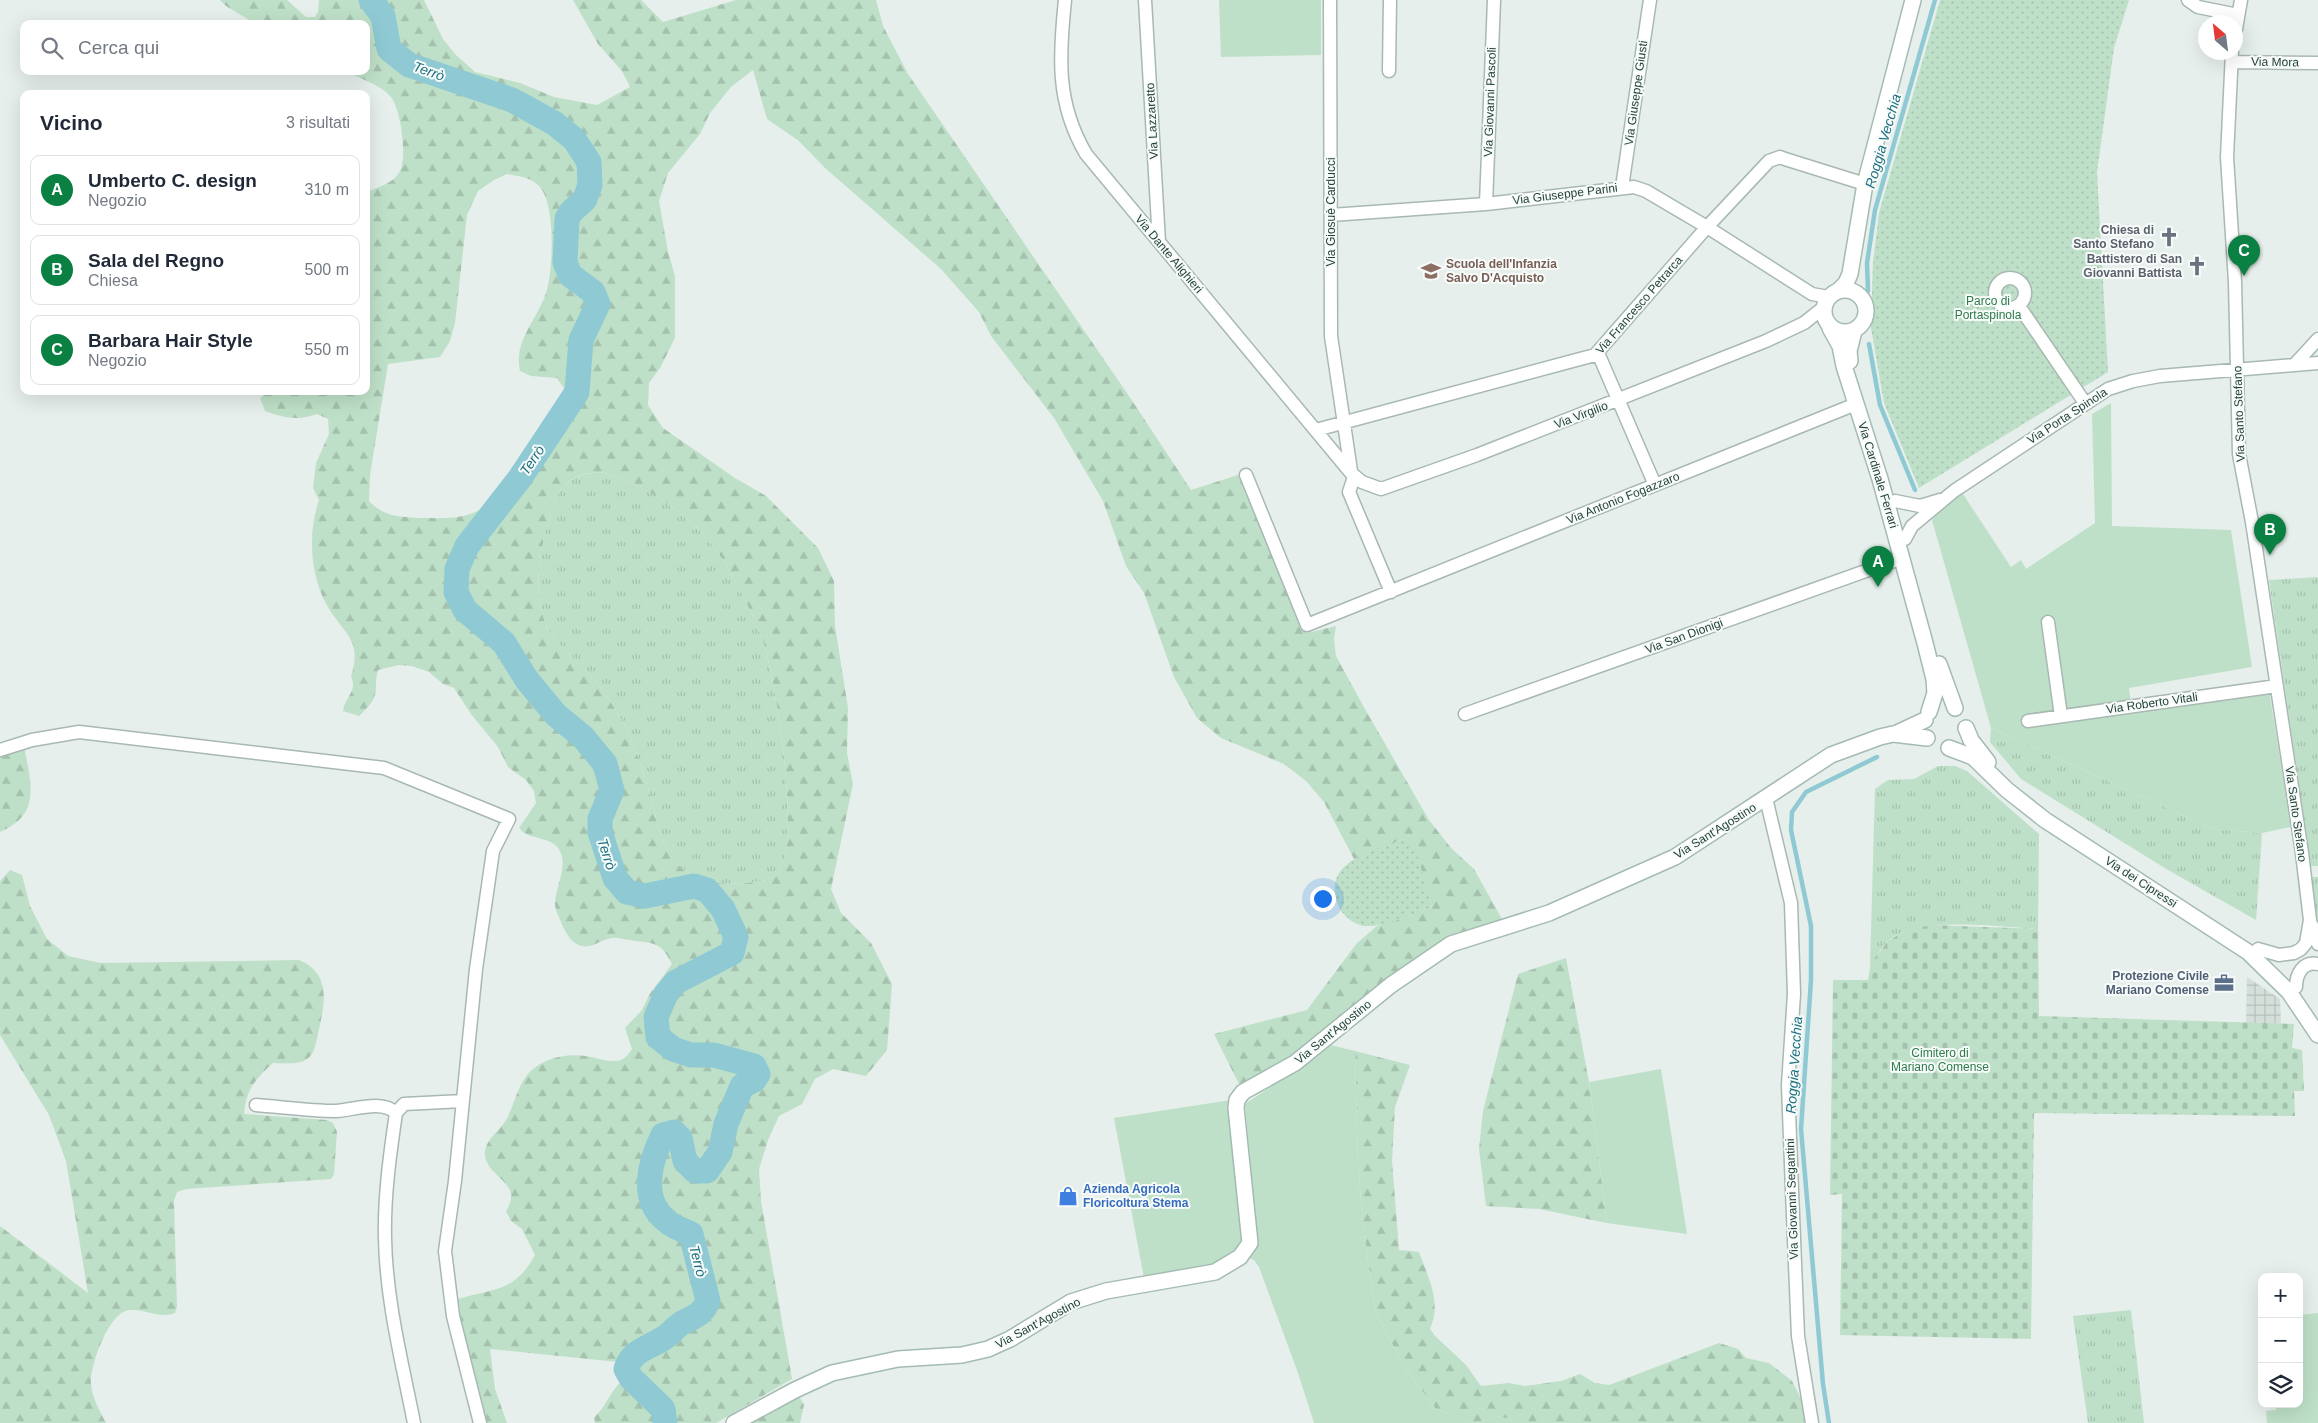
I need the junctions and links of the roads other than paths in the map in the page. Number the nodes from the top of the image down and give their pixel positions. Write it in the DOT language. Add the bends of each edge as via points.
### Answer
graph roads {
  1 [pos="1065,0"];
  2 [pos="1145,0"];
  3 [pos="1330,0"];
  4 [pos="1390,0"];
  5 [pos="1494,0"];
  6 [pos="1650,0"];
  7 [pos="2188,0"];
  8 [pos="2241,0"];
  9 [pos="1913,2"];
  10 [pos="2238,15"];
  11 [pos="2243,58"];
  12 [pos="2232,60"];
  13 [pos="2318,63"];
  14 [pos="1390,71"];
  15 [pos="1865,184"];
  16 [pos="1622,187"];
  17 [pos="1486,204"];
  18 [pos="1331,215"];
  19 [pos="1706,227"];
  20 [pos="1159,242"];
  21 [pos="1850,274"];
  22 [pos="1859,295"];
  23 [pos="1830,299"];
  24 [pos="2019,306"];
  25 [pos="1804,323"];
  26 [pos="1829,326"];
  27 [pos="1854,331"];
  28 [pos="2318,339"];
  29 [pos="1598,353"];
  30 [pos="2295,364"];
  31 [pos="2318,364"];
  32 [pos="2237,369"];
  33 [pos="1619,401"];
  34 [pos="2085,403"];
  35 [pos="1856,404"];
  36 [pos="1342,422"];
  37 [pos="1316,430"];
  38 [pos="1246,475"];
  39 [pos="1352,475"];
  40 [pos="1655,485"];
  41 [pos="1943,500"];
  42 [pos="1895,501"];
  43 [pos="1905,539"];
  44 [pos="1902,558"];
  45 [pos="1391,592"];
  46 [pos="2048,622"];
  47 [pos="2277,686"];
  48 [pos="1955,708"];
  49 [pos="1465,714"];
  50 [pos="1927,716"];
  51 [pos="2061,716"];
  52 [pos="2028,720"];
  53 [pos="1966,728"];
  54 [pos="1893,734"];
  55 [pos="1927,738"];
  56 [pos="1949,748"];
  57 [pos="0,750"];
  58 [pos="1766,798"];
  59 [pos="2310,920"];
  60 [pos="2318,944"];
  61 [pos="2258,949"];
  62 [pos="2318,964"];
  63 [pos="2296,987"];
  64 [pos="2318,1020"];
  65 [pos="2318,1035"];
  66 [pos="463,1101"];
  67 [pos="256,1105"];
  68 [pos="396,1112"];
  69 [pos="414,1423"];
  70 [pos="480,1423"];
  71 [pos="734,1423"];
  72 [pos="1812,1423"];
  1 -- 20 [label="street, Via Dante Alighieri" via="1061,40 1067,115 1086,154"];
  2 -- 20 [label="street, Via Lazzaretto"];
  3 -- 18 [label="street, Via Giosuè Carducci"];
  4 -- 14 [label="street"];
  5 -- 17 [label="street, Via Giovanni Pascoli"];
  6 -- 16 [label="street, Via Giuseppe Giusti"];
  7 -- 10 [label="street" via="2198,8"];
  8 -- 10 [label="street"];
  9 -- 15 [label="main road"];
  11 -- 13 [label="street, Via Mora"];
  12 -- 32 [label="street, Via Santo Stefano" via="2227,157"];
  15 -- 19 [label="street, Via Francesco Petrarca" via="1786,159 1774,159 1764,164"];
  15 -- 21 [label="main road"];
  16 -- 17 [label="street, Via Giuseppe Parini"];
  16 -- 19 [label="street, Via Giuseppe Parini" via="1646,191"];
  17 -- 18 [label="street, Via Giuseppe Parini"];
  18 -- 36 [label="street, Via Giosuè Carducci" via="1331,336"];
  19 -- 23 [label="street, Via Giuseppe Parini" via="1812,294"];
  19 -- 29 [label="street, Via Francesco Petrarca"];
  20 -- 37 [label="street, Via Dante Alighieri"];
  21 -- 22 [label="main road"];
  21 -- 23 [label="main road" via="1846,284"];
  22 -- 23 [label="main road" via="1848,290"];
  22 -- 27 [label="main road" via="1866,314"];
  23 -- 25 [label="street, Via Virgilio"];
  23 -- 26 [label="main road" via="1824,316"];
  24 -- 34 [label="street"];
  25 -- 26 [label="street, Via Virgilio"];
  25 -- 33 [label="street, Via Virgilio"];
  26 -- 27 [label="main road" via="1842,333"];
  26 -- 35 [label="main road, Via Cardinale Ferrari" via="1840,346"];
  27 -- 42 [label="main road, Via Cardinale Ferrari" via="1849,359"];
  28 -- 30 [label="street"];
  29 -- 33 [label="street"];
  29 -- 36 [label="street, Via Francesco Petrarca" via="1590,358"];
  30 -- 31 [label="street, Via Porta Spinola"];
  30 -- 32 [label="street, Via Porta Spinola"];
  32 -- 34 [label="street, Via Porta Spinola" via="2147,378 2108,389"];
  32 -- 47 [label="street, Via Santo Stefano" via="2239,454"];
  33 -- 39 [label="street, Via Virgilio" via="1381,489"];
  33 -- 40 [label="street"];
  34 -- 41 [label="street, Via Porta Spinola"];
  35 -- 40 [label="street, Via Antonio Fogazzaro"];
  35 -- 44 [label="main road, Via Cardinale Ferrari"];
  36 -- 37 [label="street, Via Francesco Petrarca"];
  36 -- 39 [label="street, Via Giosuè Carducci"];
  37 -- 39 [label="street, Via Dante Alighieri"];
  38 -- 45 [label="street, Via Antonio Fogazzaro" via="1307,625"];
  39 -- 45 [label="street" via="1349,492"];
  40 -- 45 [label="street, Via Antonio Fogazzaro"];
  41 -- 42 [label="street, Via Porta Spinola" via="1920,506"];
  41 -- 43 [label="street, Via Porta Spinola" via="1912,526"];
  42 -- 43 [label="main road, Via Cardinale Ferrari"];
  43 -- 48 [label="main road, Via Cardinale Ferrari" via="1941,670"];
  44 -- 49 [label="street, Via San Dionigi"];
  44 -- 50 [label="main road, Via Cardinale Ferrari" via="1934,679 1934,700"];
  46 -- 51 [label="street"];
  47 -- 51 [label="street, Via Roberto Vitali"];
  47 -- 59 [label="street, Via Santo Stefano"];
  48 -- 50 [label="main road" via="1941,706"];
  48 -- 53 [label="main road" via="1964,718"];
  50 -- 54 [label="main road"];
  50 -- 55 [label="main road" via="1923,726"];
  51 -- 52 [label="street, Via Roberto Vitali"];
  53 -- 56 [label="main road" via="1963,738"];
  53 -- 61 [label="main road, Via dei Cipressi" via="1979,753 2038,808"];
  54 -- 55 [label="main road"];
  54 -- 58 [label="main road, Via Sant'Agostino" via="1860,742 1831,755"];
  55 -- 56 [label="main road" via="1936,746"];
  56 -- 65 [label="main road, Via dei Cipressi" via="1973,757 2045,820 2248,952 2289,992"];
  57 -- 66 [label="street" via="32,740 79,732 384,768 509,818 493,851 476,969"];
  58 -- 71 [label="main road, Via Sant'Agostino" via="1686,852 1633,877 1549,913 1443,948 1391,985 1295,1063 1243,1092 1236,1108 1250,1243 1240,1257 1215,1272 1106,1291 1071,1302 988,1349 962,1355 898,1359 832,1373"];
  58 -- 72 [label="street, Via Giovanni Segantini" via="1791,903 1794,994 1788,1084 1792,1200 1798,1336"];
  59 -- 60 [label="street, Via Santo Stefano"];
  59 -- 61 [label="street, Via Santo Stefano" via="2306,943 2294,953 2279,955"];
  61 -- 63 [label="main road, Via dei Cipressi"];
  62 -- 63 [label="street" via="2301,969 2296,976"];
  63 -- 64 [label="main road, Via dei Cipressi"];
  66 -- 68 [label="street" via="404,1104"];
  66 -- 70 [label="street" via="446,1250 453,1316"];
  67 -- 68 [label="street" via="336,1111 381,1106"];
  68 -- 69 [label="street" via="386,1188 385,1239 392,1309"];
}
